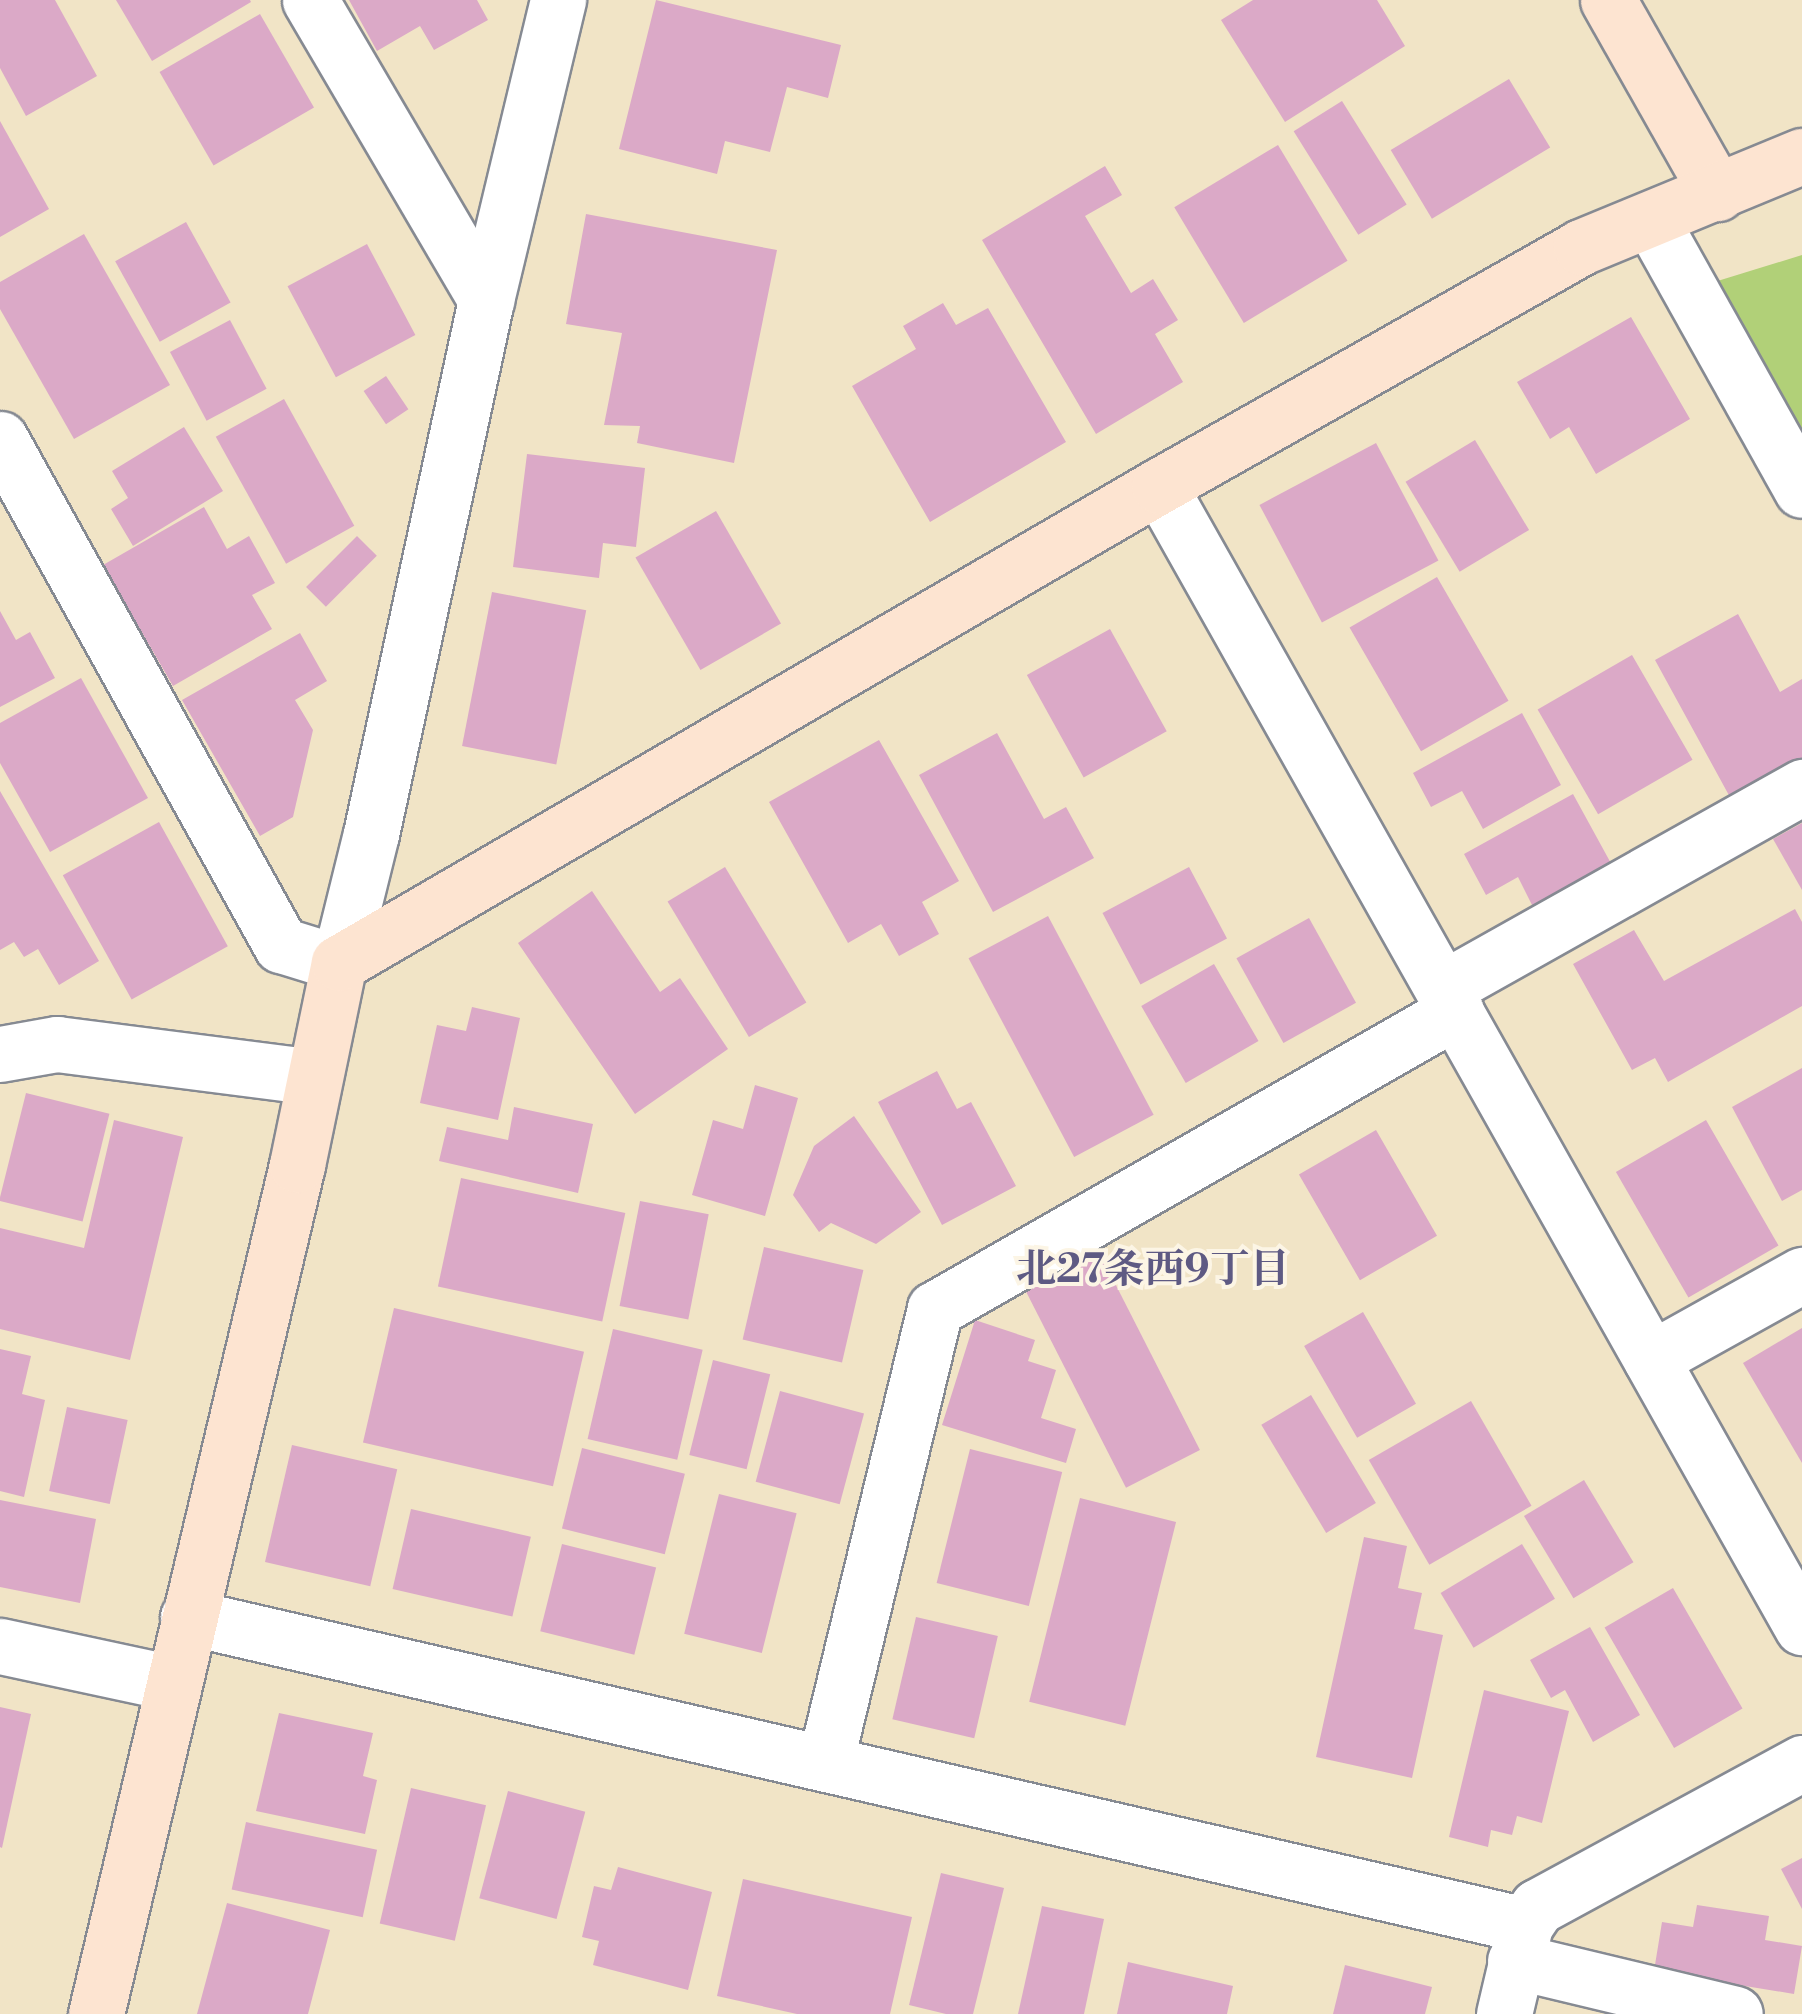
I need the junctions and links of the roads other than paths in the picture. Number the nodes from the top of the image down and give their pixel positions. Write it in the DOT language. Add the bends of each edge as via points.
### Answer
graph roads {
  1 [pos="310,0"];
  2 [pos="558,0"];
  3 [pos="1608,0"];
  4 [pos="1802,156"];
  5 [pos="1717,193"];
  6 [pos="1651,220"];
  7 [pos="486,300"];
  8 [pos="0,439"];
  9 [pos="1159,486"];
  10 [pos="1802,490"];
  11 [pos="1802,788"];
  12 [pos="339,964"];
  13 [pos="1450,999"];
  14 [pos="0,1054"];
  15 [pos="313,1077"];
  16 [pos="1802,1275"];
  17 [pos="1651,1359"];
  18 [pos="188,1617"];
  19 [pos="1802,1626"];
  20 [pos="0,1646"];
  21 [pos="172,1684"];
  22 [pos="1802,1762"];
  23 [pos="825,1764"];
  24 [pos="1520,1943"];
  25 [pos="96,2014"];
  26 [pos="1504,2014"];
  27 [pos="1735,2014"];
  1 -- 7 [label="street"];
  2 -- 7 [label="street"];
  3 -- 5 [label="street"];
  4 -- 5 [label="street"];
  5 -- 6 [label="street"];
  6 -- 9 [label="street" via="1581,247"];
  6 -- 10 [label="street"];
  7 -- 12 [label="street"];
  8 -- 12 [label="street" via="281,945"];
  9 -- 12 [label="street"];
  9 -- 13 [label="street"];
  11 -- 13 [label="street"];
  12 -- 15 [label="street"];
  13 -- 17 [label="street"];
  13 -- 23 [label="street" via="935,1310"];
  14 -- 15 [label="street" via="58,1044"];
  15 -- 18 [label="street"];
  16 -- 17 [label="street"];
  17 -- 19 [label="street"];
  18 -- 21 [label="street"];
  18 -- 23 [label="street"];
  20 -- 21 [label="street"];
  21 -- 25 [label="street"];
  22 -- 24 [label="street" via="1537,1907"];
  23 -- 24 [label="street"];
  24 -- 26 [label="street"];
  24 -- 27 [label="street"];
}
